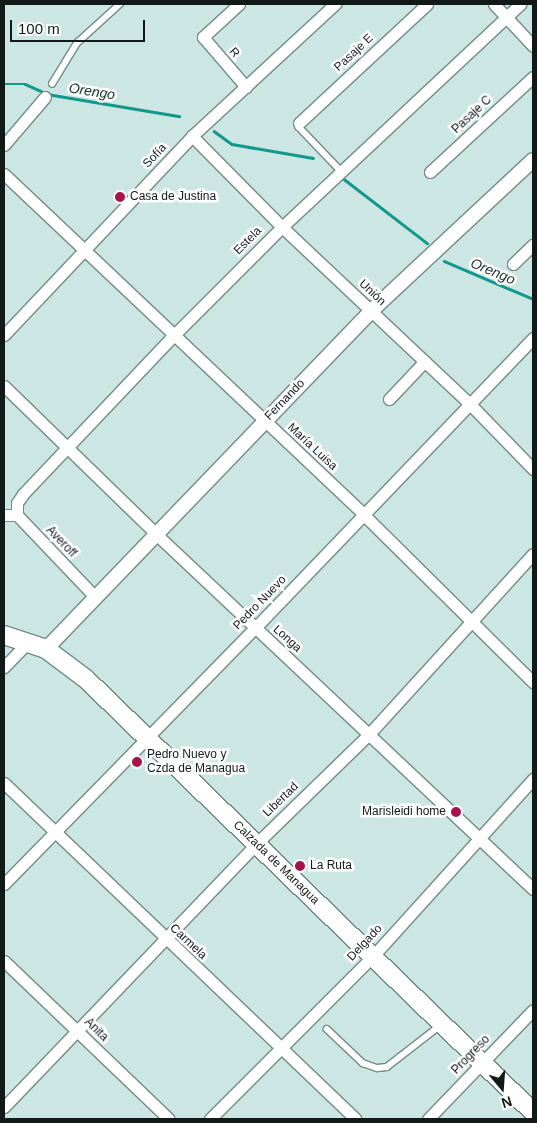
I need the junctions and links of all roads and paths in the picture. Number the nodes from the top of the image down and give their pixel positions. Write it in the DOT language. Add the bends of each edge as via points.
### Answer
graph roads {
  1 [pos="120,4"];
  2 [pos="239,4"];
  3 [pos="335,4"];
  4 [pos="427,4"];
  5 [pos="494,4"];
  6 [pos="520,4"];
  7 [pos="506,17"];
  8 [pos="533,46"];
  9 [pos="533,77"];
  10 [pos="52,84"];
  11 [pos="246,87"];
  12 [pos="45,97"];
  13 [pos="299,123"];
  14 [pos="192,136"];
  15 [pos="4,145"];
  16 [pos="533,160"];
  17 [pos="341,171"];
  18 [pos="430,172"];
  19 [pos="4,174"];
  20 [pos="282,227"];
  21 [pos="533,245"];
  22 [pos="86,251"];
  23 [pos="513,264"];
  24 [pos="371,311"];
  25 [pos="4,335"];
  26 [pos="174,335"];
  27 [pos="533,338"];
  28 [pos="425,361"];
  29 [pos="4,386"];
  30 [pos="389,399"];
  31 [pos="469,404"];
  32 [pos="264,421"];
  33 [pos="67,447"];
  34 [pos="533,469"];
  35 [pos="4,515"];
  36 [pos="17,515"];
  37 [pos="364,516"];
  38 [pos="156,534"];
  39 [pos="533,554"];
  40 [pos="95,597"];
  41 [pos="472,624"];
  42 [pos="255,628"];
  43 [pos="4,635"];
  44 [pos="28,642"];
  45 [pos="46,649"];
  46 [pos="4,667"];
  47 [pos="533,682"];
  48 [pos="370,734"];
  49 [pos="146,738"];
  50 [pos="533,779"];
  51 [pos="4,783"];
  52 [pos="54,832"];
  53 [pos="481,838"];
  54 [pos="256,844"];
  55 [pos="4,884"];
  56 [pos="533,889"];
  57 [pos="164,939"];
  58 [pos="372,956"];
  59 [pos="4,961"];
  60 [pos="533,1010"];
  61 [pos="443,1024"];
  62 [pos="327,1029"];
  63 [pos="76,1031"];
  64 [pos="283,1049"];
  65 [pos="483,1063"];
  66 [pos="4,1107"];
  67 [pos="533,1112"];
  68 [pos="169,1119"];
  69 [pos="210,1119"];
  70 [pos="356,1119"];
  71 [pos="428,1119"];
  1 -- 10 [label="lane" via="78,43"];
  2 -- 11 [label="street, R" via="203,37"];
  3 -- 11 [label="street, Sofía"];
  4 -- 13 [label="street, Pasaje E"];
  5 -- 7 [label="street"];
  6 -- 7 [label="street, Estela"];
  7 -- 8 [label="street"];
  7 -- 17 [label="street, Estela"];
  9 -- 18 [label="street, Pasaje C"];
  11 -- 14 [label="street, Sofía"];
  12 -- 15 [label="street"];
  13 -- 17 [label="lane" via="299,128"];
  14 -- 20 [label="street, Unión"];
  14 -- 22 [label="street, Sofía"];
  16 -- 24 [label="street, Fernando"];
  17 -- 20 [label="street, Estela"];
  19 -- 22 [label="street, María Luisa"];
  20 -- 24 [label="street, Unión"];
  20 -- 26 [label="street, Estela"];
  21 -- 23 [label="street"];
  22 -- 25 [label="street, Sofía"];
  22 -- 26 [label="street, María Luisa"];
  24 -- 28 [label="street, Unión"];
  24 -- 32 [label="street, Fernando"];
  26 -- 32 [label="street, María Luisa"];
  26 -- 33 [label="street, Estela"];
  27 -- 31 [label="street, Pedro Nuevo"];
  28 -- 30 [label="street"];
  28 -- 31 [label="street, Unión"];
  29 -- 33 [label="street, Longa"];
  31 -- 34 [label="street, Unión"];
  31 -- 37 [label="street, Pedro Nuevo"];
  32 -- 37 [label="street, María Luisa"];
  32 -- 38 [label="street, Fernando"];
  33 -- 36 [label="street, Estela" via="23,494 17,503"];
  33 -- 38 [label="street, Longa"];
  35 -- 36 [label="street"];
  36 -- 40 [label="street, Averoff"];
  37 -- 41 [label="street, María Luisa"];
  37 -- 42 [label="street, Pedro Nuevo"];
  38 -- 40 [label="street, Fernando"];
  38 -- 42 [label="street, Longa"];
  39 -- 41 [label="street, Libertad"];
  40 -- 45 [label="street, Fernando"];
  41 -- 47 [label="street, María Luisa"];
  41 -- 48 [label="street, Libertad"];
  42 -- 48 [label="street, Longa"];
  42 -- 49 [label="street, Pedro Nuevo"];
  43 -- 44 [label="main road, Calzada de Managua"];
  44 -- 45 [label="main road, Calzada de Managua"];
  44 -- 46 [label="street"];
  45 -- 49 [label="main road, Calzada de Managua" via="86,679"];
  48 -- 53 [label="street, Longa"];
  48 -- 54 [label="street, Libertad"];
  49 -- 52 [label="street, Pedro Nuevo"];
  49 -- 54 [label="main road, Calzada de Managua"];
  50 -- 53 [label="street, Delgado"];
  51 -- 52 [label="street, Carmela"];
  52 -- 55 [label="street, Pedro Nuevo"];
  52 -- 57 [label="street, Carmela"];
  53 -- 56 [label="street, Longa"];
  53 -- 58 [label="street, Delgado"];
  54 -- 57 [label="street, Libertad"];
  54 -- 58 [label="main road, Calzada de Managua"];
  57 -- 63 [label="street, Libertad"];
  57 -- 64 [label="street, Carmela"];
  58 -- 61 [label="main road, Calzada de Managua"];
  58 -- 64 [label="street, Delgado"];
  59 -- 63 [label="street, Anita"];
  60 -- 65 [label="street, Progreso"];
  61 -- 62 [label="lane" via="387,1067 377,1068 362,1063"];
  61 -- 65 [label="main road, Calzada de Managua"];
  63 -- 66 [label="street, Libertad"];
  63 -- 68 [label="street, Anita"];
  64 -- 69 [label="street, Delgado"];
  64 -- 70 [label="street, Carmela"];
  65 -- 67 [label="main road, Calzada de Managua"];
  65 -- 71 [label="street, Progreso"];
}
